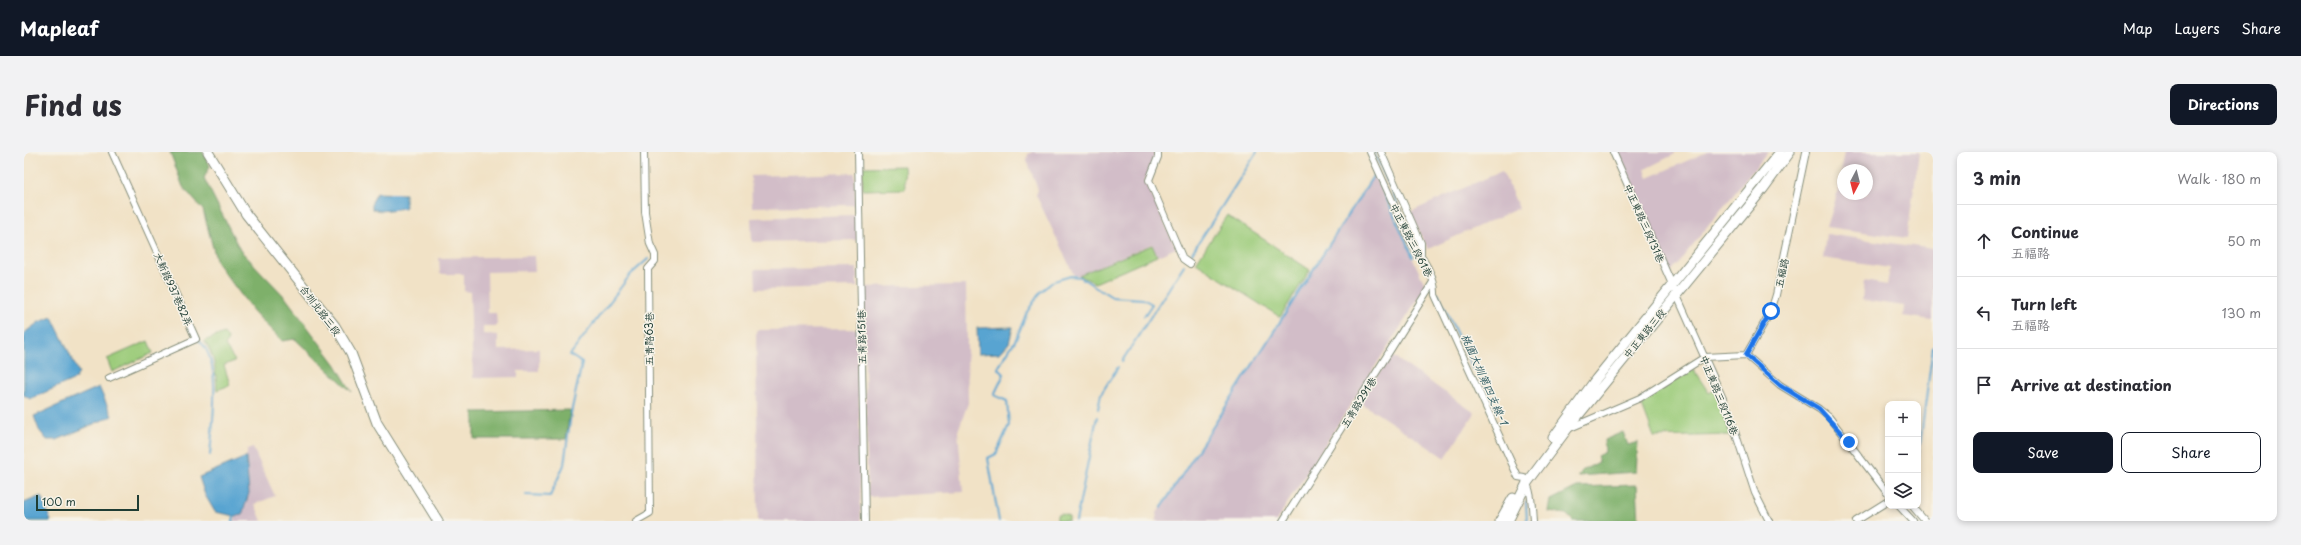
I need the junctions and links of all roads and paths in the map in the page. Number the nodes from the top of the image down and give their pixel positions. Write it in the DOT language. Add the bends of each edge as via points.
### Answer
graph roads {
  1 [pos="112,152"];
  2 [pos="208,152"];
  3 [pos="644,152"];
  4 [pos="858,152"];
  5 [pos="1158,152"];
  6 [pos="1370,152"];
  7 [pos="1381,152"];
  8 [pos="1613,152"];
  9 [pos="1780,152"];
  10 [pos="1790,152"];
  11 [pos="1806,152"];
  12 [pos="1421,254"];
  13 [pos="1190,264"];
  14 [pos="1433,282"];
  15 [pos="1672,284"];
  16 [pos="1677,293"];
  17 [pos="1746,355"];
  18 [pos="1705,357"];
  19 [pos="109,378"];
  20 [pos="1568,428"];
  21 [pos="1525,481"];
  22 [pos="1885,490"];
  23 [pos="1885,503"];
  24 [pos="1902,509"];
  25 [pos="1915,509"];
  26 [pos="438,521"];
  27 [pos="636,521"];
  28 [pos="865,521"];
  29 [pos="1283,521"];
  30 [pos="1500,521"];
  31 [pos="1508,521"];
  32 [pos="1532,521"];
  33 [pos="1769,521"];
  34 [pos="1856,521"];
  35 [pos="1913,521"];
  36 [pos="1925,521"];
  1 -- 19 [label="street, 大新路937巷82弄" via="196,339"];
  2 -- 26 [label="main road, 合圳北路三段" via="246,214 335,326 351,353 377,423"];
  3 -- 27 [label="street, 五青路63巷" via="645,212 650,244 655,255 655,261 648,269 650,513"];
  4 -- 28 [label="street, 五青路151巷"];
  5 -- 13 [label="street" via="1149,180 1183,258"];
  6 -- 12 [label="street, 中正東路三段61巷" via="1412,245"];
  7 -- 12 [label="street" via="1421,243"];
  8 -- 15 [label="street, 中正東路三段131巷"];
  9 -- 15 [label="main road, 中正東路三段"];
  10 -- 16 [label="main road, 中正東路三段"];
  11 -- 17 [label="street, 五福路" via="1776,295 1771,311"];
  12 -- 14 [label="street, 中正東路三段61巷"];
  14 -- 21 [label="street, 中正東路三段61巷" via="1434,295 1514,469 1518,477"];
  14 -- 29 [label="street, 五青路291巷"];
  15 -- 16 [label="street, 中正東路三段131巷"];
  15 -- 21 [label="main road, 中正東路三段" via="1596,379"];
  16 -- 18 [label="street, 中正東路三段116巷"];
  16 -- 20 [label="main road, 中正東路三段"];
  17 -- 18 [label="street"];
  17 -- 22 [label="street" via="1780,385 1829,417"];
  18 -- 20 [label="street" via="1640,398"];
  18 -- 33 [label="street, 中正東路三段116巷" via="1728,410 1756,493"];
  20 -- 21 [label="main road, 中正東路三段"];
  21 -- 30 [label="main road, 中正東路三段"];
  21 -- 31 [label="main road, 中正東路三段"];
  21 -- 32 [label="street" via="1532,502"];
  23 -- 34 [label="street"];
  24 -- 35 [label="street"];
  25 -- 36 [label="street"];
}
